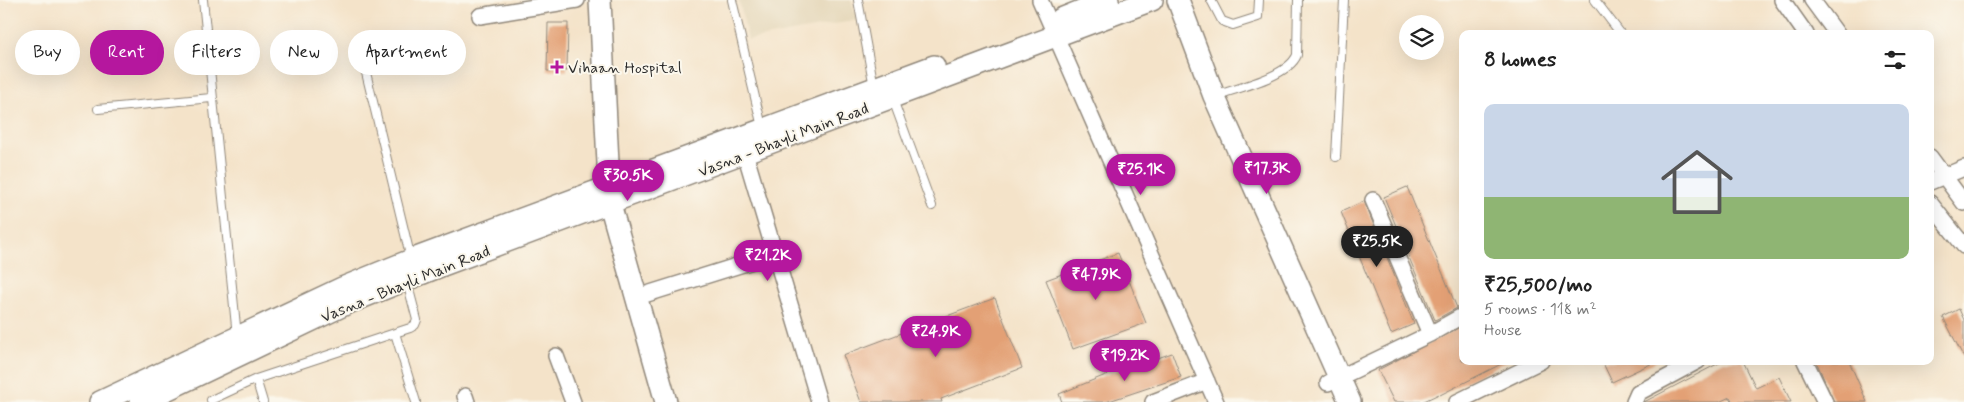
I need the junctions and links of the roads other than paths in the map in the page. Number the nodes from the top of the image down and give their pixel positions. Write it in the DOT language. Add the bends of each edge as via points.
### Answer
graph roads {
  1 [pos="203,0"];
  2 [pos="577,0"];
  3 [pos="600,0"];
  4 [pos="612,0"];
  5 [pos="732,0"];
  6 [pos="858,0"];
  7 [pos="1040,0"];
  8 [pos="1108,0"];
  9 [pos="1164,0"];
  10 [pos="1211,0"];
  11 [pos="1259,0"];
  12 [pos="1298,0"];
  13 [pos="1344,0"];
  14 [pos="1595,0"];
  15 [pos="1782,0"];
  16 [pos="1814,1"];
  17 [pos="480,16"];
  18 [pos="1052,30"];
  19 [pos="1617,30"];
  20 [pos="1803,30"];
  21 [pos="1834,30"];
  22 [pos="366,75"];
  23 [pos="883,93"];
  24 [pos="1214,96"];
  25 [pos="212,98"];
  26 [pos="98,109"];
  27 [pos="763,129"];
  28 [pos="745,153"];
  29 [pos="1336,157"];
  30 [pos="1934,162"];
  31 [pos="1964,168"];
  32 [pos="1945,177"];
  33 [pos="1934,181"];
  34 [pos="615,192"];
  35 [pos="1374,200"];
  36 [pos="1964,203"];
  37 [pos="932,206"];
  38 [pos="1934,208"];
  39 [pos="1964,246"];
  40 [pos="775,254"];
  41 [pos="409,270"];
  42 [pos="647,294"];
  43 [pos="1459,318"];
  44 [pos="394,333"];
  45 [pos="1430,334"];
  46 [pos="238,337"];
  47 [pos="556,356"];
  48 [pos="1533,365"];
  49 [pos="1690,365"];
  50 [pos="1807,365"];
  51 [pos="256,379"];
  52 [pos="1207,381"];
  53 [pos="1335,388"];
  54 [pos="211,400"];
  55 [pos="672,401"];
  56 [pos="100,402"];
  57 [pos="142,402"];
  58 [pos="264,402"];
  59 [pos="416,402"];
  60 [pos="573,402"];
  61 [pos="819,402"];
  62 [pos="1153,402"];
  63 [pos="1216,402"];
  64 [pos="1350,402"];
  65 [pos="1457,402"];
  66 [pos="1634,402"];
  67 [pos="1825,402"];
  1 -- 25 [label="lane"];
  2 -- 17 [label="street"];
  3 -- 34 [label="main road"];
  4 -- 34 [label="main road"];
  5 -- 27 [label="lane"];
  6 -- 23 [label="lane"];
  7 -- 18 [label="street"];
  8 -- 18 [label="main road, Vasna - Bhayli Main Road"];
  9 -- 18 [label="main road, Vasna - Bhayli Main Road"];
  9 -- 24 [label="main road"];
  9 -- 53 [label="main road"];
  10 -- 11 [label="lane" via="1222,20 1233,25 1258,16"];
  12 -- 24 [label="lane" via="1294,63 1284,71"];
  13 -- 29 [label="lane"];
  14 -- 19 [label="lane"];
  15 -- 20 [label="street"];
  16 -- 21 [label="street"];
  18 -- 23 [label="main road, Vasna - Bhayli Main Road"];
  18 -- 52 [label="street"];
  22 -- 41 [label="lane"];
  23 -- 27 [label="main road, Vasna - Bhayli Main Road"];
  23 -- 28 [label="main road, Vasna - Bhayli Main Road"];
  23 -- 37 [label="lane"];
  24 -- 53 [label="main road"];
  25 -- 26 [label="lane"];
  25 -- 46 [label="lane"];
  27 -- 34 [label="main road, Vasna - Bhayli Main Road"];
  28 -- 34 [label="main road, Vasna - Bhayli Main Road"];
  28 -- 40 [label="street"];
  30 -- 32 [label="street"];
  31 -- 32 [label="street"];
  32 -- 33 [label="street"];
  32 -- 36 [label="street"];
  34 -- 41 [label="main road, Vasna - Bhayli Main Road"];
  34 -- 42 [label="main road"];
  34 -- 55 [label="main road"];
  35 -- 45 [label="street"];
  38 -- 39 [label="street"];
  40 -- 42 [label="street"];
  40 -- 61 [label="street"];
  41 -- 44 [label="lane" via="417,320 415,325"];
  41 -- 46 [label="main road, Vasna - Bhayli Main Road" via="342,288"];
  41 -- 57 [label="main road, Vasna - Bhayli Main Road" via="330,312"];
  42 -- 55 [label="main road"];
  43 -- 45 [label="street"];
  44 -- 51 [label="lane"];
  44 -- 59 [label="lane"];
  45 -- 53 [label="street"];
  46 -- 56 [label="main road, Vasna - Bhayli Main Road"];
  47 -- 60 [label="street"];
  48 -- 65 [label="street"];
  49 -- 66 [label="street" via="1638,393"];
  50 -- 67 [label="street"];
  51 -- 54 [label="lane"];
  51 -- 58 [label="lane"];
  52 -- 62 [label="street"];
  52 -- 63 [label="street"];
  53 -- 64 [label="main road"];
}
